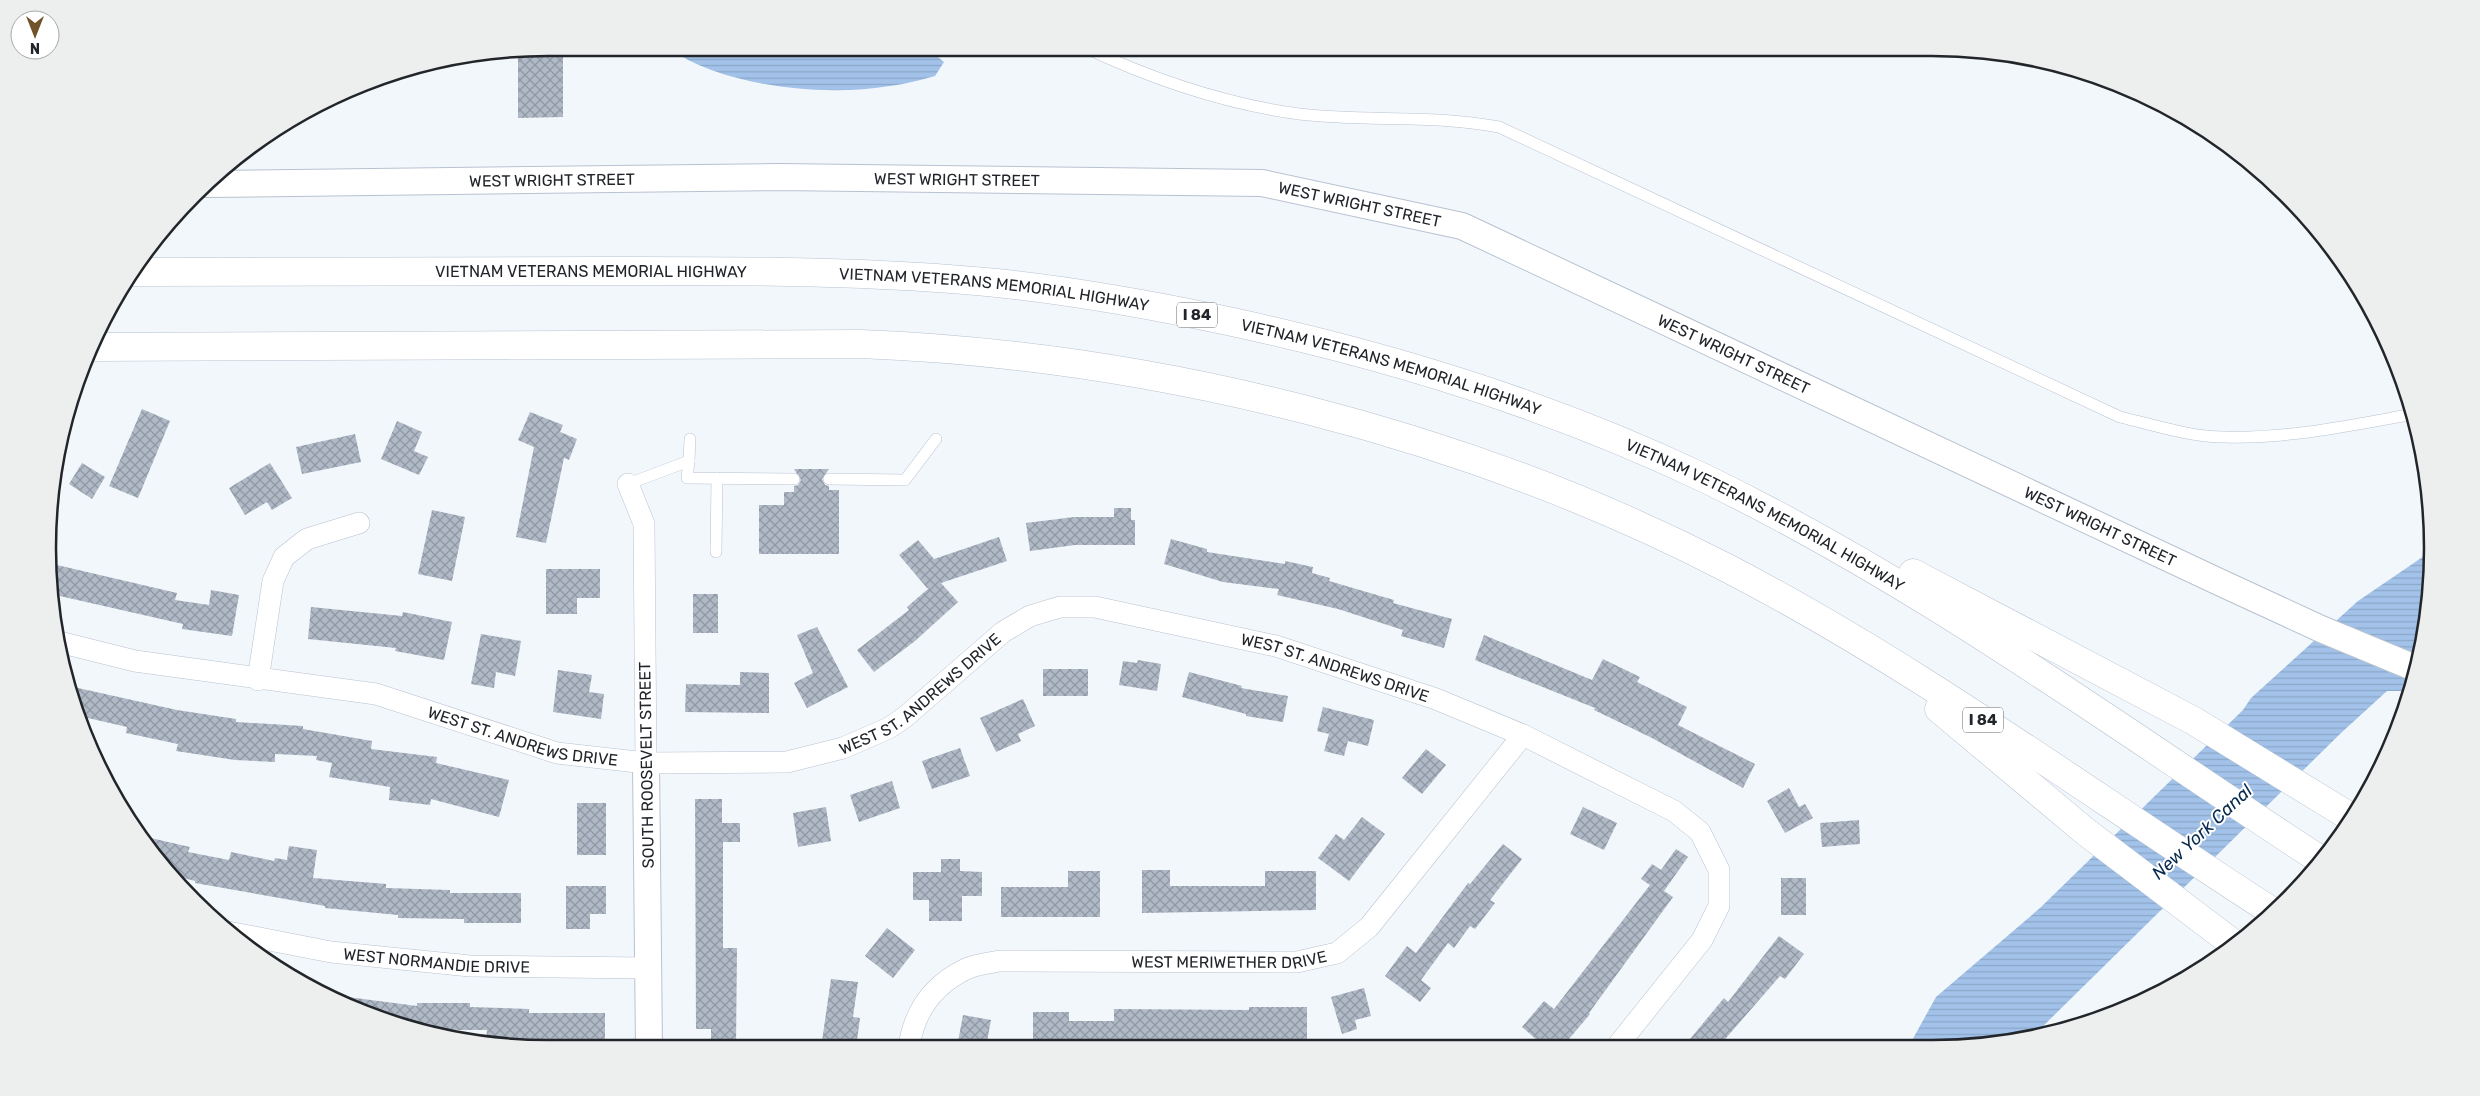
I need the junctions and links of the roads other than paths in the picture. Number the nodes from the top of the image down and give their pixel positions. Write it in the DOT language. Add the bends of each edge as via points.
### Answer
graph roads {
  1 [pos="1106,56"];
  2 [pos="218,184"];
  3 [pos="141,272"];
  4 [pos="100,347"];
  5 [pos="2405,416"];
  6 [pos="690,439"];
  7 [pos="936,440"];
  8 [pos="689,461"];
  9 [pos="1700,476"];
  10 [pos="717,478"];
  11 [pos="794,479"];
  12 [pos="829,479"];
  13 [pos="628,484"];
  14 [pos="359,523"];
  15 [pos="716,552"];
  16 [pos="1855,639"];
  17 [pos="66,644"];
  18 [pos="2409,666"];
  19 [pos="258,680"];
  20 [pos="1523,735"];
  21 [pos="646,762"];
  22 [pos="2345,814"];
  23 [pos="2315,856"];
  24 [pos="2267,908"];
  25 [pos="246,935"];
  26 [pos="2228,940"];
  27 [pos="648,968"];
  28 [pos="649,1040"];
  29 [pos="911,1040"];
  30 [pos="1622,1040"];
  1 -- 5 [label="lane" via="1164,80 1231,100 1289,112 1470,121 1499,128 2120,417 2224,438 2327,430"];
  2 -- 18 [label="street, WEST WRIGHT STREET" via="779,177 1262,183 1462,226 2321,628"];
  3 -- 9 [label="highway, VIETNAM VETERANS MEMORIAL HIGHWAY / I 84" via="781,271 918,276 1077,293 1258,328 1402,364 1543,411"];
  4 -- 16 [label="highway, I 84" via="860,344 930,346 1122,371 1287,405 1519,477 1631,522 1718,564"];
  6 -- 8 [label="lane"];
  7 -- 12 [label="lane" via="905,480"];
  8 -- 10 [label="lane" via="687,478"];
  8 -- 13 [label="lane"];
  9 -- 22 [label="highway" via="1947,589 2194,721"];
  9 -- 23 [label="highway, VIETNAM VETERANS MEMORIAL HIGHWAY / I 84" via="1916,593"];
  10 -- 11 [label="lane"];
  10 -- 15 [label="lane"];
  13 -- 21 [label="street, SOUTH ROOSEVELT STREET" via="644,524"];
  14 -- 19 [label="street" via="307,539 284,557 273,581"];
  16 -- 24 [label="highway, I 84"];
  16 -- 26 [label="highway" via="2086,832"];
  17 -- 19 [label="street, WEST ST. ANDREWS DRIVE" via="135,662"];
  19 -- 21 [label="street, WEST ST. ANDREWS DRIVE" via="376,694 557,754"];
  20 -- 21 [label="street, WEST ST. ANDREWS DRIVE" via="1436,699 1276,646 1095,607 1060,607 1030,616 1003,632 905,717 889,728 843,748 787,762"];
  20 -- 29 [label="street, WEST MERIWETHER DRIVE" via="1369,928 1337,953 1297,962 1000,961 967,968 939,987 919,1010"];
  20 -- 30 [label="street, WEST ST. ANDREWS DRIVE" via="1674,811 1700,832 1719,870 1719,906 1702,940"];
  21 -- 27 [label="street, SOUTH ROOSEVELT STREET"];
  25 -- 27 [label="street, WEST NORMANDIE DRIVE" via="331,952 470,966"];
  27 -- 28 [label="street, SOUTH ROOSEVELT STREET"];
}
